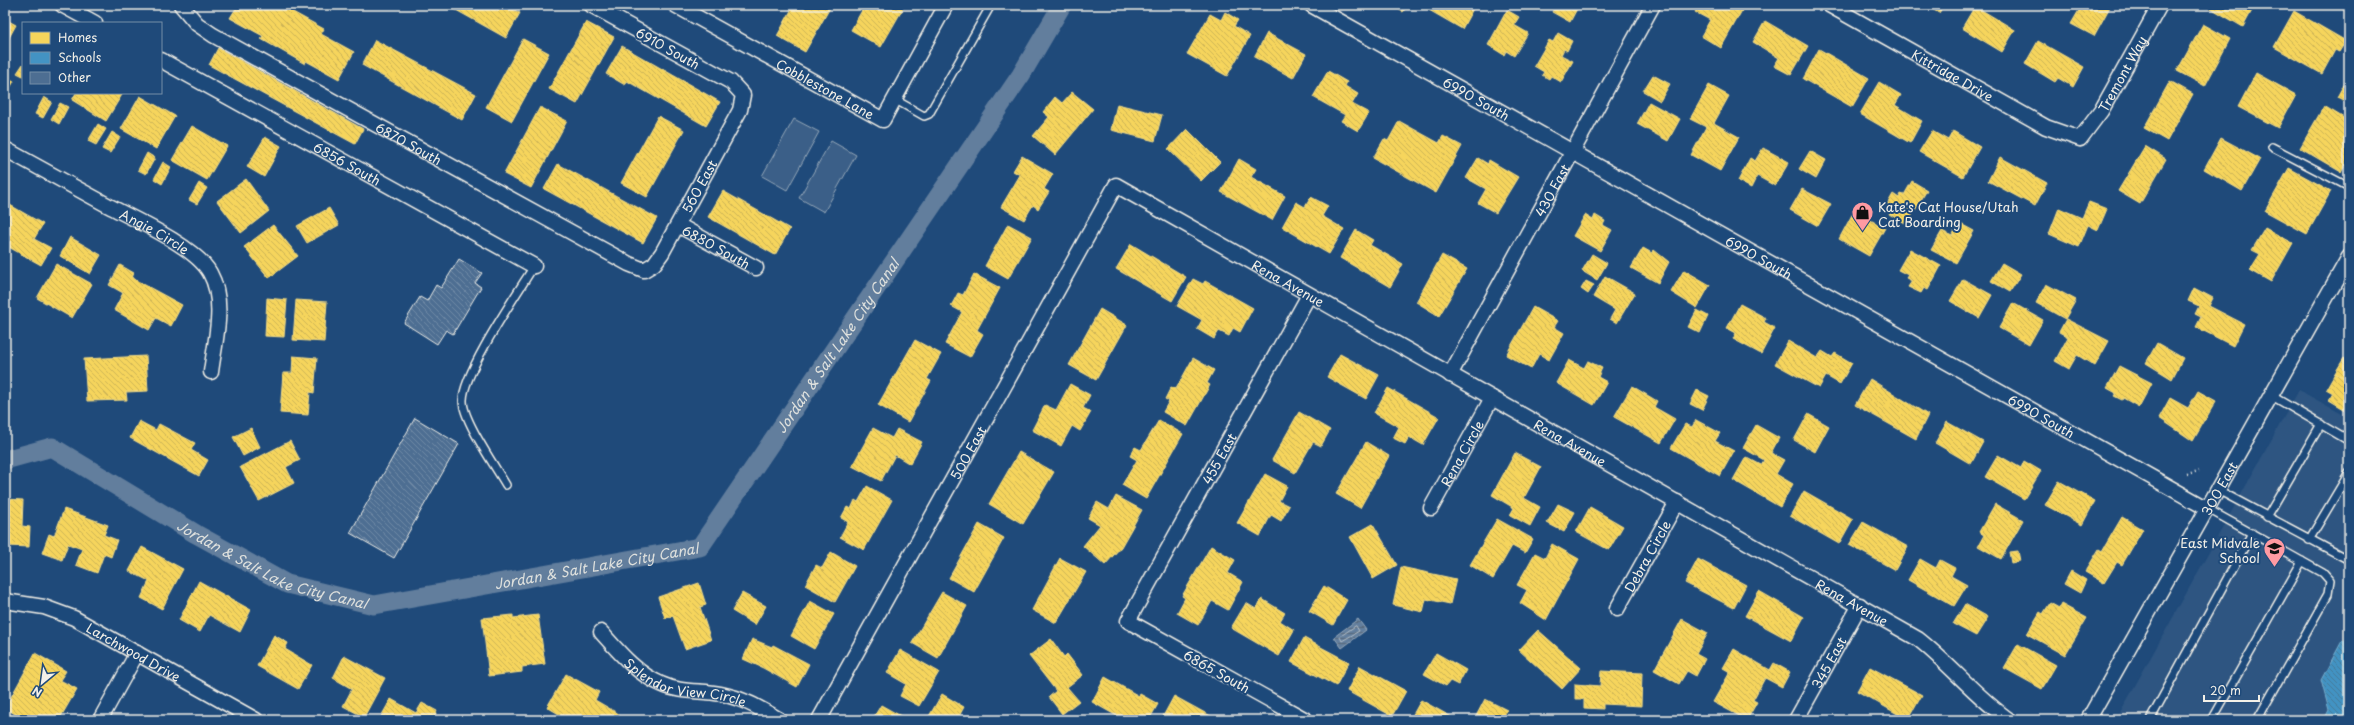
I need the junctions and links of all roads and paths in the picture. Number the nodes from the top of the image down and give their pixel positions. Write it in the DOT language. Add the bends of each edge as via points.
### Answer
graph roads {
  1 [pos="62,5"];
  2 [pos="181,5"];
  3 [pos="591,5"];
  4 [pos="675,5"];
  5 [pos="946,5"];
  6 [pos="991,5"];
  7 [pos="1311,5"];
  8 [pos="1653,5"];
  9 [pos="1829,5"];
  10 [pos="2160,5"];
  11 [pos="93,22"];
  12 [pos="162,61"];
  13 [pos="743,95"];
  14 [pos="894,99"];
  15 [pos="2080,139"];
  16 [pos="2272,147"];
  17 [pos="5,149"];
  18 [pos="1572,152"];
  19 [pos="1116,185"];
  20 [pos="2349,187"];
  21 [pos="678,225"];
  22 [pos="2349,257"];
  23 [pos="534,266"];
  24 [pos="756,268"];
  25 [pos="644,270"];
  26 [pos="1309,295"];
  27 [pos="211,372"];
  28 [pos="1450,375"];
  29 [pos="2272,396"];
  30 [pos="1492,398"];
  31 [pos="2321,424"];
  32 [pos="2349,441"];
  33 [pos="2199,471"];
  34 [pos="2349,473"];
  35 [pos="2187,474"];
  36 [pos="506,485"];
  37 [pos="2218,490"];
  38 [pos="1677,502"];
  39 [pos="1431,508"];
  40 [pos="2208,509"];
  41 [pos="2267,517"];
  42 [pos="2252,534"];
  43 [pos="2309,540"];
  44 [pos="2349,560"];
  45 [pos="2302,561"];
  46 [pos="5,602"];
  47 [pos="1860,605"];
  48 [pos="1617,609"];
  49 [pos="1128,621"];
  50 [pos="601,632"];
  51 [pos="137,653"];
  52 [pos="100,720"];
  53 [pos="256,720"];
  54 [pos="780,720"];
  55 [pos="819,720"];
  56 [pos="1306,720"];
  57 [pos="1796,720"];
  58 [pos="2009,720"];
  59 [pos="2088,720"];
  60 [pos="2150,720"];
  61 [pos="2212,720"];
  62 [pos="2257,720"];
  1 -- 11 [label="street"];
  2 -- 25 [label="street, 6870 South" via="197,24 213,35"];
  3 -- 13 [label="street, 6910 South" via="731,82"];
  4 -- 14 [label="street, Cobblestone Lane" via="883,120"];
  5 -- 14 [label="street, Cobblestone Lane"];
  6 -- 14 [label="lane" via="929,114 924,116"];
  7 -- 18 [label="street, 6990 South"];
  8 -- 18 [label="street, 430 East"];
  9 -- 15 [label="street, Kittridge Drive" via="2046,127"];
  10 -- 15 [label="street, Tremont Way" via="2102,111"];
  12 -- 23 [label="street, 6856 South"];
  13 -- 21 [label="street, 560 East" via="740,110"];
  16 -- 20 [label="lane"];
  17 -- 27 [label="street, Angie Circle" via="140,222 199,258 210,273 216,290 218,311"];
  18 -- 28 [label="street, 430 East"];
  18 -- 40 [label="street, 6990 South"];
  19 -- 26 [label="street, Rena Avenue"];
  19 -- 55 [label="street, 500 East"];
  21 -- 24 [label="street, 6880 South"];
  21 -- 25 [label="street, 560 East" via="654,264"];
  22 -- 29 [label="street, 300 East"];
  23 -- 36 [label="lane" via="471,370 462,401 470,423"];
  26 -- 28 [label="street, Rena Avenue"];
  26 -- 49 [label="street, 455 East"];
  28 -- 30 [label="street, Rena Avenue"];
  29 -- 31 [label="lane"];
  29 -- 37 [label="street, 300 East"];
  30 -- 38 [label="street, Rena Avenue"];
  30 -- 39 [label="street, Rena Circle"];
  31 -- 32 [label="lane"];
  31 -- 41 [label="lane"];
  33 -- 35 [label="path"];
  34 -- 43 [label="lane"];
  37 -- 40 [label="street, 300 East"];
  37 -- 41 [label="lane"];
  38 -- 47 [label="street, Rena Avenue"];
  38 -- 48 [label="street, Debra Circle"];
  40 -- 42 [label="lane"];
  40 -- 59 [label="street, 300 East"];
  41 -- 43 [label="lane"];
  42 -- 45 [label="lane"];
  42 -- 60 [label="lane"];
  43 -- 44 [label="lane"];
  45 -- 61 [label="lane"];
  45 -- 62 [label="lane" via="2323,573 2330,581 2328,594"];
  46 -- 51 [label="street, Larchwood Drive" via="44,607 74,618"];
  47 -- 57 [label="street, 345 East"];
  47 -- 58 [label="street, Rena Avenue" via="1918,639 1942,657 1988,703"];
  49 -- 56 [label="street, 6865 South"];
  50 -- 54 [label="street, Splendor View Circle" via="629,663 661,685 678,690 734,697"];
  51 -- 52 [label="street"];
  51 -- 53 [label="street, Larchwood Drive"];
}
